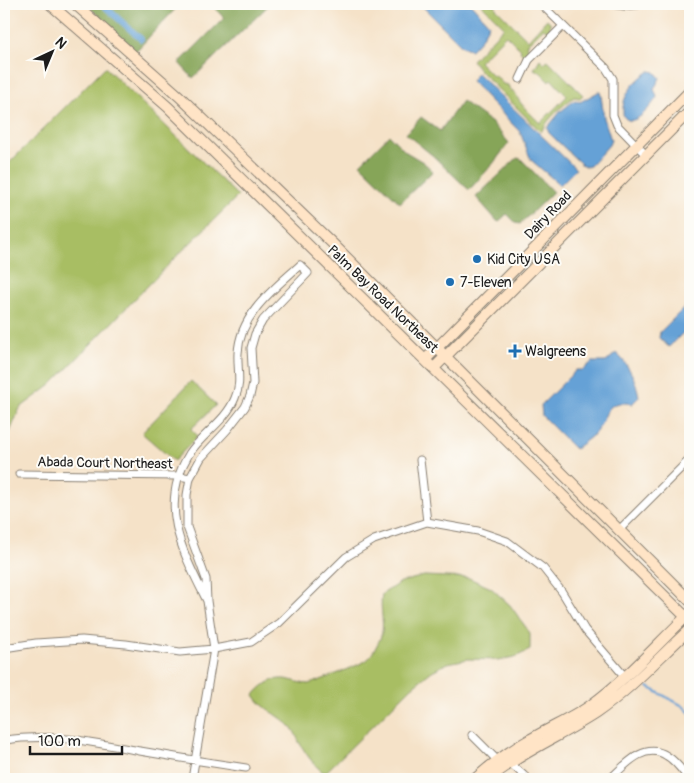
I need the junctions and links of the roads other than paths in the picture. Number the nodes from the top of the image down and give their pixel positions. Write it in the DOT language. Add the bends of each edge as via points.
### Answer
graph roads {
  1 [pos="50,4"];
  2 [pos="75,4"];
  3 [pos="541,4"];
  4 [pos="610,4"];
  5 [pos="645,4"];
  6 [pos="563,26"];
  7 [pos="520,79"];
  8 [pos="690,90"];
  9 [pos="179,96"];
  10 [pos="168,107"];
  11 [pos="690,111"];
  12 [pos="636,145"];
  13 [pos="646,155"];
  14 [pos="576,206"];
  15 [pos="597,206"];
  16 [pos="586,216"];
  17 [pos="565,218"];
  18 [pos="437,348"];
  19 [pos="446,357"];
  20 [pos="425,360"];
  21 [pos="434,368"];
  22 [pos="690,459"];
  23 [pos="420,460"];
  24 [pos="19,474"];
  25 [pos="179,476"];
  26 [pos="190,478"];
  27 [pos="427,522"];
  28 [pos="619,530"];
  29 [pos="600,531"];
  30 [pos="207,601"];
  31 [pos="690,601"];
  32 [pos="689,616"];
  33 [pos="690,630"];
  34 [pos="4,648"];
  35 [pos="214,649"];
  36 [pos="629,681"];
  37 [pos="472,735"];
  38 [pos="4,740"];
  39 [pos="196,761"];
  40 [pos="498,761"];
  41 [pos="510,763"];
  42 [pos="246,768"];
  43 [pos="192,779"];
  44 [pos="475,779"];
  45 [pos="489,779"];
  46 [pos="528,779"];
  47 [pos="610,779"];
  48 [pos="689,779"];
  1 -- 10 [label="main road, Palm Bay Road Northeast"];
  2 -- 9 [label="main road, Palm Bay Road Northeast"];
  3 -- 6 [label="street"];
  4 -- 5 [label="street"];
  6 -- 7 [label="street" via="529,60"];
  6 -- 12 [label="street" via="613,79 613,115 617,125"];
  8 -- 12 [label="main road, Dairy Road"];
  9 -- 10 [label="main road"];
  9 -- 18 [label="main road, Palm Bay Road Northeast"];
  10 -- 20 [label="main road, Palm Bay Road Northeast"];
  11 -- 13 [label="main road, Dairy Road"];
  12 -- 13 [label="street"];
  12 -- 14 [label="main road, Dairy Road"];
  13 -- 15 [label="main road, Dairy Road"];
  14 -- 15 [label="main road"];
  14 -- 17 [label="main road, Dairy Road"];
  15 -- 16 [label="main road, Dairy Road"];
  16 -- 17 [label="main road"];
  16 -- 19 [label="main road, Dairy Road"];
  17 -- 18 [label="main road, Dairy Road"];
  18 -- 19 [label="main road, Palm Bay Road Northeast"];
  18 -- 20 [label="main road, Dairy Road"];
  19 -- 21 [label="main road, Dairy Road"];
  19 -- 28 [label="main road, Palm Bay Road Northeast"];
  20 -- 21 [label="main road, Palm Bay Road Northeast"];
  21 -- 29 [label="main road, Palm Bay Road Northeast"];
  22 -- 28 [label="street"];
  23 -- 27 [label="street"];
  24 -- 25 [label="street, Abada Court Northeast"];
  25 -- 26 [label="street, Abada Court Northeast"];
  25 -- 26 [label="street" via="189,454 231,408 239,384 241,336 249,316 300,265 308,273 271,309 255,334 251,348 253,383 245,407 201,458"];
  25 -- 30 [label="street" via="174,501 175,523 184,554"];
  26 -- 30 [label="street" via="188,527 206,579"];
  27 -- 35 [label="street" via="374,540 346,557 279,623 251,642"];
  27 -- 36 [label="street" via="478,531 507,541 543,568 585,630"];
  28 -- 29 [label="main road"];
  28 -- 31 [label="main road, Palm Bay Road Northeast"];
  29 -- 32 [label="main road, Palm Bay Road Northeast"];
  30 -- 35 [label="street"];
  32 -- 36 [label="main road"];
  33 -- 36 [label="main road"];
  34 -- 35 [label="street" via="82,640 180,652"];
  35 -- 39 [label="street"];
  36 -- 40 [label="main road"];
  36 -- 41 [label="main road" via="595,713"];
  37 -- 40 [label="street"];
  38 -- 39 [label="street" via="65,738"];
  39 -- 42 [label="street"];
  39 -- 43 [label="street"];
  40 -- 41 [label="street"];
  40 -- 44 [label="main road"];
  41 -- 45 [label="main road"];
  41 -- 46 [label="street"];
  47 -- 48 [label="street" via="638,754 652,751 667,756"];
}
